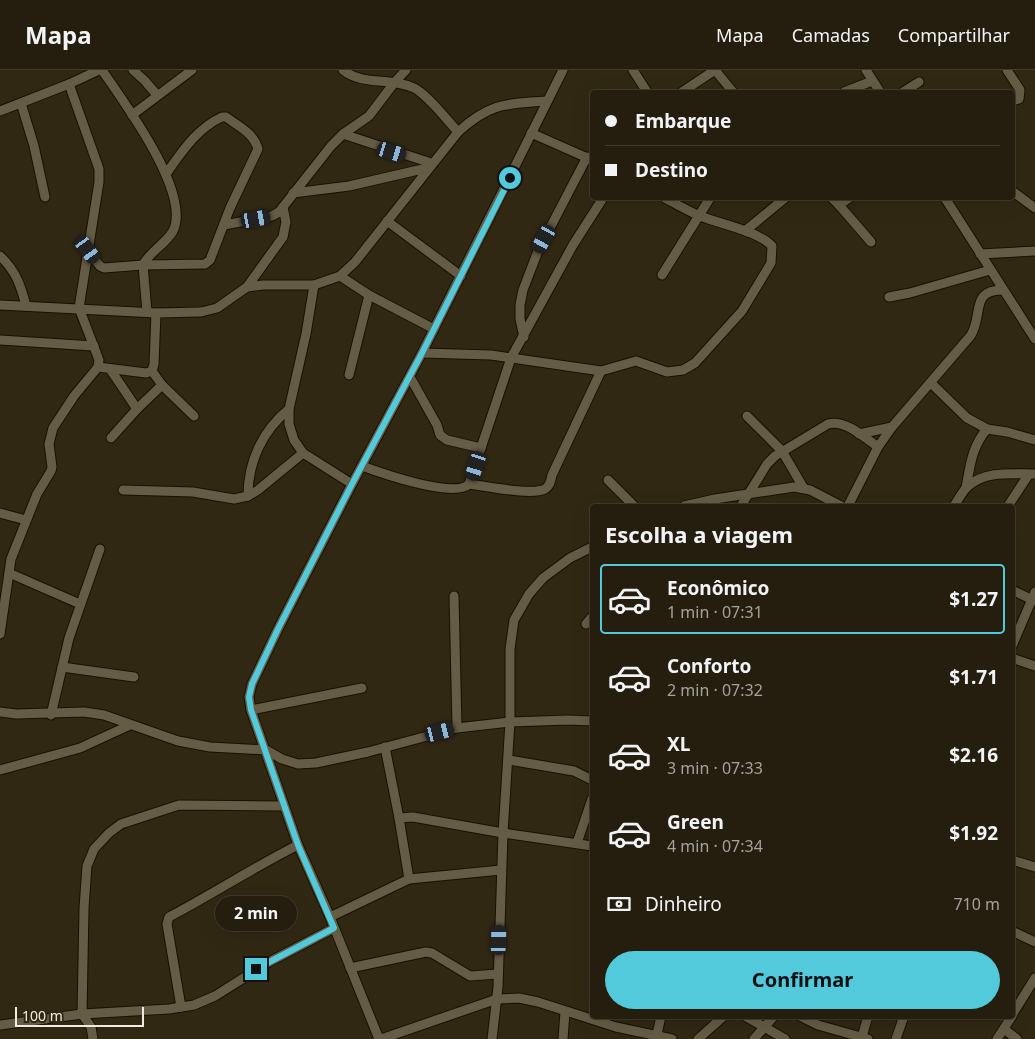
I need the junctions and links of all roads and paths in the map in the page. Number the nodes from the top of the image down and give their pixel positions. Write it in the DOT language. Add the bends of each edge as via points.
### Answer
graph roads {
  1 [pos="100,70"];
  2 [pos="133,70"];
  3 [pos="192,70"];
  4 [pos="343,70"];
  5 [pos="406,70"];
  6 [pos="563,70"];
  7 [pos="633,70"];
  8 [pos="715,70"];
  9 [pos="866,70"];
  10 [pos="1007,70"];
  11 [pos="872,81"];
  12 [pos="919,82"];
  13 [pos="394,83"];
  14 [pos="69,84"];
  15 [pos="647,90"];
  16 [pos="685,90"];
  17 [pos="731,90"];
  18 [pos="849,90"];
  19 [pos="879,90"];
  20 [pos="906,90"];
  21 [pos="157,95"];
  22 [pos="1015,100"];
  23 [pos="547,101"];
  24 [pos="21,103"];
  25 [pos="0,111"];
  26 [pos="132,115"];
  27 [pos="458,132"];
  28 [pos="531,133"];
  29 [pos="343,134"];
  30 [pos="590,159"];
  31 [pos="430,166"];
  32 [pos="166,174"];
  33 [pos="293,193"];
  34 [pos="1015,193"];
  35 [pos="45,197"];
  36 [pos="603,200"];
  37 [pos="669,200"];
  38 [pos="709,200"];
  39 [pos="783,200"];
  40 [pos="834,200"];
  41 [pos="846,200"];
  42 [pos="950,200"];
  43 [pos="839,205"];
  44 [pos="283,207"];
  45 [pos="1035,208"];
  46 [pos="699,215"];
  47 [pos="387,221"];
  48 [pos="224,225"];
  49 [pos="744,231"];
  50 [pos="871,242"];
  51 [pos="88,250"];
  52 [pos="1035,251"];
  53 [pos="980,254"];
  54 [pos="0,256"];
  55 [pos="143,265"];
  56 [pos="990,270"];
  57 [pos="662,275"];
  58 [pos="340,276"];
  59 [pos="461,276"];
  60 [pos="314,285"];
  61 [pos="247,287"];
  62 [pos="1003,290"];
  63 [pos="369,295"];
  64 [pos="890,297"];
  65 [pos="0,305"];
  66 [pos="26,306"];
  67 [pos="79,308"];
  68 [pos="151,313"];
  69 [pos="434,329"];
  70 [pos="524,337"];
  71 [pos="1035,339"];
  72 [pos="0,340"];
  73 [pos="94,346"];
  74 [pos="422,353"];
  75 [pos="511,358"];
  76 [pos="98,367"];
  77 [pos="110,368"];
  78 [pos="152,370"];
  79 [pos="602,371"];
  80 [pos="349,375"];
  81 [pos="410,376"];
  82 [pos="931,383"];
  83 [pos="162,385"];
  84 [pos="137,409"];
  85 [pos="289,409"];
  86 [pos="194,416"];
  87 [pos="747,416"];
  88 [pos="892,426"];
  89 [pos="987,429"];
  90 [pos="859,434"];
  91 [pos="111,438"];
  92 [pos="1035,440"];
  93 [pos="878,447"];
  94 [pos="482,448"];
  95 [pos="782,451"];
  96 [pos="303,453"];
  97 [pos="362,466"];
  98 [pos="1032,474"];
  99 [pos="608,480"];
  100 [pos="352,484"];
  101 [pos="470,484"];
  102 [pos="803,487"];
  103 [pos="966,488"];
  104 [pos="123,490"];
  105 [pos="747,494"];
  106 [pos="248,496"];
  107 [pos="632,504"];
  108 [pos="694,504"];
  109 [pos="742,504"];
  110 [pos="837,504"];
  111 [pos="849,504"];
  112 [pos="955,504"];
  113 [pos="1010,504"];
  114 [pos="0,513"];
  115 [pos="26,520"];
  116 [pos="590,548"];
  117 [pos="100,549"];
  118 [pos="9,573"];
  119 [pos="1015,591"];
  120 [pos="454,596"];
  121 [pos="1034,598"];
  122 [pos="80,604"];
  123 [pos="0,634"];
  124 [pos="1015,639"];
  125 [pos="1015,659"];
  126 [pos="1035,666"];
  127 [pos="62,667"];
  128 [pos="134,677"];
  129 [pos="362,688"];
  130 [pos="251,710"];
  131 [pos="0,712"];
  132 [pos="51,714"];
  133 [pos="590,719"];
  134 [pos="510,722"];
  135 [pos="130,725"];
  136 [pos="457,728"];
  137 [pos="385,746"];
  138 [pos="266,750"];
  139 [pos="509,760"];
  140 [pos="0,770"];
  141 [pos="590,779"];
  142 [pos="590,805"];
  143 [pos="284,806"];
  144 [pos="399,818"];
  145 [pos="502,833"];
  146 [pos="577,843"];
  147 [pos="298,845"];
  148 [pos="590,846"];
  149 [pos="1015,861"];
  150 [pos="1035,867"];
  151 [pos="501,870"];
  152 [pos="409,879"];
  153 [pos="330,917"];
  154 [pos="334,928"];
  155 [pos="1015,932"];
  156 [pos="1035,942"];
  157 [pos="350,968"];
  158 [pos="498,974"];
  159 [pos="1035,978"];
  160 [pos="497,1000"];
  161 [pos="180,1007"];
  162 [pos="1015,1011"];
  163 [pos="565,1012"];
  164 [pos="82,1014"];
  165 [pos="660,1019"];
  166 [pos="721,1019"];
  167 [pos="751,1019"];
  168 [pos="772,1019"];
  169 [pos="806,1019"];
  170 [pos="868,1019"];
  171 [pos="903,1019"];
  172 [pos="1010,1019"];
  173 [pos="0,1025"];
  174 [pos="766,1027"];
  175 [pos="1004,1029"];
  176 [pos="657,1037"];
  177 [pos="865,1038"];
  178 [pos="93,1039"];
  179 [pos="380,1039"];
  180 [pos="492,1039"];
  181 [pos="563,1039"];
  182 [pos="672,1039"];
  183 [pos="698,1039"];
  184 [pos="754,1039"];
  185 [pos="785,1039"];
  186 [pos="896,1039"];
  187 [pos="997,1039"];
  188 [pos="1017,1039"];
  1 -- 14 [label="street"];
  1 -- 26 [label="street"];
  2 -- 21 [label="street"];
  3 -- 21 [label="street"];
  4 -- 13 [label="street" via="357,78"];
  5 -- 13 [label="street"];
  6 -- 23 [label="street"];
  7 -- 15 [label="street"];
  8 -- 16 [label="street"];
  8 -- 17 [label="street"];
  9 -- 11 [label="street"];
  10 -- 22 [label="street" via="1020,90"];
  11 -- 18 [label="street"];
  11 -- 19 [label="street"];
  12 -- 20 [label="street"];
  13 -- 27 [label="street" via="414,88"];
  13 -- 29 [label="street" via="369,116"];
  14 -- 24 [label="street"];
  14 -- 51 [label="street" via="99,169"];
  21 -- 26 [label="street"];
  23 -- 27 [label="street" via="494,107"];
  23 -- 28 [label="street"];
  24 -- 25 [label="street"];
  24 -- 35 [label="street"];
  26 -- 32 [label="street"];
  27 -- 31 [label="street"];
  28 -- 30 [label="street"];
  28 -- 59 [label="street"];
  29 -- 31 [label="street"];
  29 -- 33 [label="street"];
  30 -- 70 [label="street" via="538,251 520,305"];
  31 -- 33 [label="street" via="349,186"];
  31 -- 47 [label="street"];
  32 -- 48 [label="street" via="180,153 219,118 226,117 253,137 258,149"];
  32 -- 55 [label="street" via="176,207 174,230"];
  33 -- 44 [label="street"];
  34 -- 45 [label="street"];
  36 -- 70 [label="street" via="573,245"];
  37 -- 46 [label="street"];
  38 -- 46 [label="street"];
  39 -- 49 [label="street"];
  40 -- 43 [label="street"];
  41 -- 43 [label="street"];
  42 -- 53 [label="street"];
  43 -- 50 [label="street"];
  44 -- 48 [label="street" via="272,216"];
  44 -- 61 [label="street" via="286,222 283,237"];
  46 -- 49 [label="street"];
  46 -- 57 [label="street"];
  47 -- 58 [label="street"];
  47 -- 59 [label="street"];
  48 -- 55 [label="street" via="210,260 205,264"];
  49 -- 79 [label="street" via="772,246 771,263 742,311 695,363 683,370 667,372 636,361"];
  51 -- 55 [label="street" via="104,268"];
  51 -- 67 [label="street"];
  52 -- 53 [label="street"];
  53 -- 56 [label="street"];
  54 -- 66 [label="street" via="15,273"];
  55 -- 68 [label="street"];
  56 -- 62 [label="street"];
  56 -- 64 [label="street"];
  58 -- 60 [label="street"];
  58 -- 63 [label="street"];
  59 -- 69 [label="street"];
  60 -- 61 [label="street"];
  60 -- 85 [label="street"];
  61 -- 68 [label="street" via="217,308 201,312"];
  62 -- 71 [label="street"];
  62 -- 82 [label="street" via="985,294 974,330"];
  63 -- 69 [label="street"];
  63 -- 80 [label="street"];
  65 -- 66 [label="street"];
  66 -- 67 [label="street"];
  67 -- 68 [label="street"];
  67 -- 73 [label="street"];
  68 -- 78 [label="street"];
  69 -- 74 [label="street"];
  70 -- 75 [label="street"];
  72 -- 73 [label="street"];
  73 -- 76 [label="street"];
  74 -- 75 [label="street"];
  74 -- 81 [label="street"];
  75 -- 79 [label="street"];
  75 -- 94 [label="street"];
  76 -- 77 [label="street"];
  76 -- 115 [label="street" via="53,428 49,444 51,472"];
  77 -- 78 [label="street" via="146,373"];
  77 -- 84 [label="street"];
  78 -- 83 [label="street"];
  79 -- 101 [label="street" via="545,489 505,489"];
  81 -- 94 [label="street" via="440,435 447,440"];
  81 -- 97 [label="street"];
  82 -- 88 [label="street"];
  82 -- 89 [label="street" via="968,418"];
  83 -- 84 [label="street"];
  83 -- 86 [label="street"];
  84 -- 91 [label="street"];
  85 -- 96 [label="street" via="294,440"];
  85 -- 106 [label="street" via="276,419 256,452 249,472"];
  87 -- 95 [label="street"];
  88 -- 90 [label="street"];
  88 -- 93 [label="street"];
  89 -- 92 [label="street"];
  89 -- 103 [label="street" via="974,451"];
  90 -- 93 [label="street"];
  90 -- 95 [label="street" via="834,422"];
  93 -- 111 [label="street"];
  94 -- 101 [label="street"];
  95 -- 102 [label="street"];
  95 -- 105 [label="street" via="767,464"];
  96 -- 100 [label="street"];
  96 -- 106 [label="street"];
  97 -- 100 [label="street"];
  97 -- 101 [label="street" via="408,482 461,489"];
  98 -- 103 [label="street" via="985,476"];
  98 -- 113 [label="street"];
  99 -- 107 [label="street"];
  100 -- 130 [label="street" via="252,684"];
  102 -- 105 [label="street"];
  102 -- 110 [label="street"];
  103 -- 112 [label="street"];
  104 -- 106 [label="street" via="193,492 234,499"];
  105 -- 108 [label="street"];
  105 -- 109 [label="street"];
  114 -- 115 [label="street"];
  115 -- 118 [label="street"];
  116 -- 134 [label="street" via="543,578 514,620 510,649"];
  117 -- 122 [label="street"];
  118 -- 122 [label="street"];
  118 -- 123 [label="street"];
  119 -- 121 [label="street"];
  120 -- 136 [label="street"];
  121 -- 124 [label="street"];
  122 -- 127 [label="street"];
  125 -- 126 [label="street"];
  127 -- 128 [label="street"];
  127 -- 132 [label="street"];
  129 -- 130 [label="street"];
  130 -- 138 [label="street"];
  131 -- 132 [label="street"];
  132 -- 135 [label="street" via="84,712"];
  133 -- 134 [label="street"];
  134 -- 136 [label="street"];
  134 -- 139 [label="street"];
  135 -- 138 [label="street" via="202,745"];
  135 -- 140 [label="street" via="80,748"];
  136 -- 137 [label="street"];
  137 -- 138 [label="street" via="316,763 298,764"];
  137 -- 144 [label="street"];
  138 -- 143 [label="street"];
  139 -- 141 [label="street" via="574,771"];
  139 -- 145 [label="street"];
  142 -- 146 [label="street"];
  143 -- 147 [label="street"];
  143 -- 164 [label="street" via="179,805 121,824 109,833 94,849 87,866"];
  144 -- 145 [label="street" via="413,817"];
  144 -- 152 [label="street"];
  145 -- 146 [label="street"];
  145 -- 151 [label="street"];
  146 -- 148 [label="street"];
  147 -- 153 [label="street"];
  147 -- 161 [label="street" via="169,917 167,924"];
  149 -- 150 [label="street"];
  151 -- 152 [label="street"];
  151 -- 158 [label="street"];
  152 -- 153 [label="street"];
  153 -- 154 [label="street"];
  154 -- 157 [label="street"];
  154 -- 161 [label="street" via="269,962 216,996"];
  155 -- 156 [label="street"];
  157 -- 158 [label="street" via="426,952 470,976"];
  157 -- 179 [label="street"];
  158 -- 160 [label="street"];
  159 -- 162 [label="street"];
  160 -- 163 [label="street" via="519,998"];
  160 -- 179 [label="street"];
  160 -- 180 [label="street"];
  161 -- 164 [label="street"];
  163 -- 176 [label="street"];
  163 -- 181 [label="street"];
  164 -- 173 [label="street"];
  164 -- 178 [label="street" via="91,1027"];
  165 -- 176 [label="street"];
  166 -- 183 [label="street"];
  167 -- 174 [label="street"];
  168 -- 174 [label="street"];
  169 -- 177 [label="street"];
  170 -- 177 [label="street"];
  171 -- 186 [label="street"];
  172 -- 175 [label="street"];
  174 -- 184 [label="street"];
  174 -- 185 [label="street"];
  175 -- 187 [label="street"];
  175 -- 188 [label="street"];
  176 -- 182 [label="street"];
}
